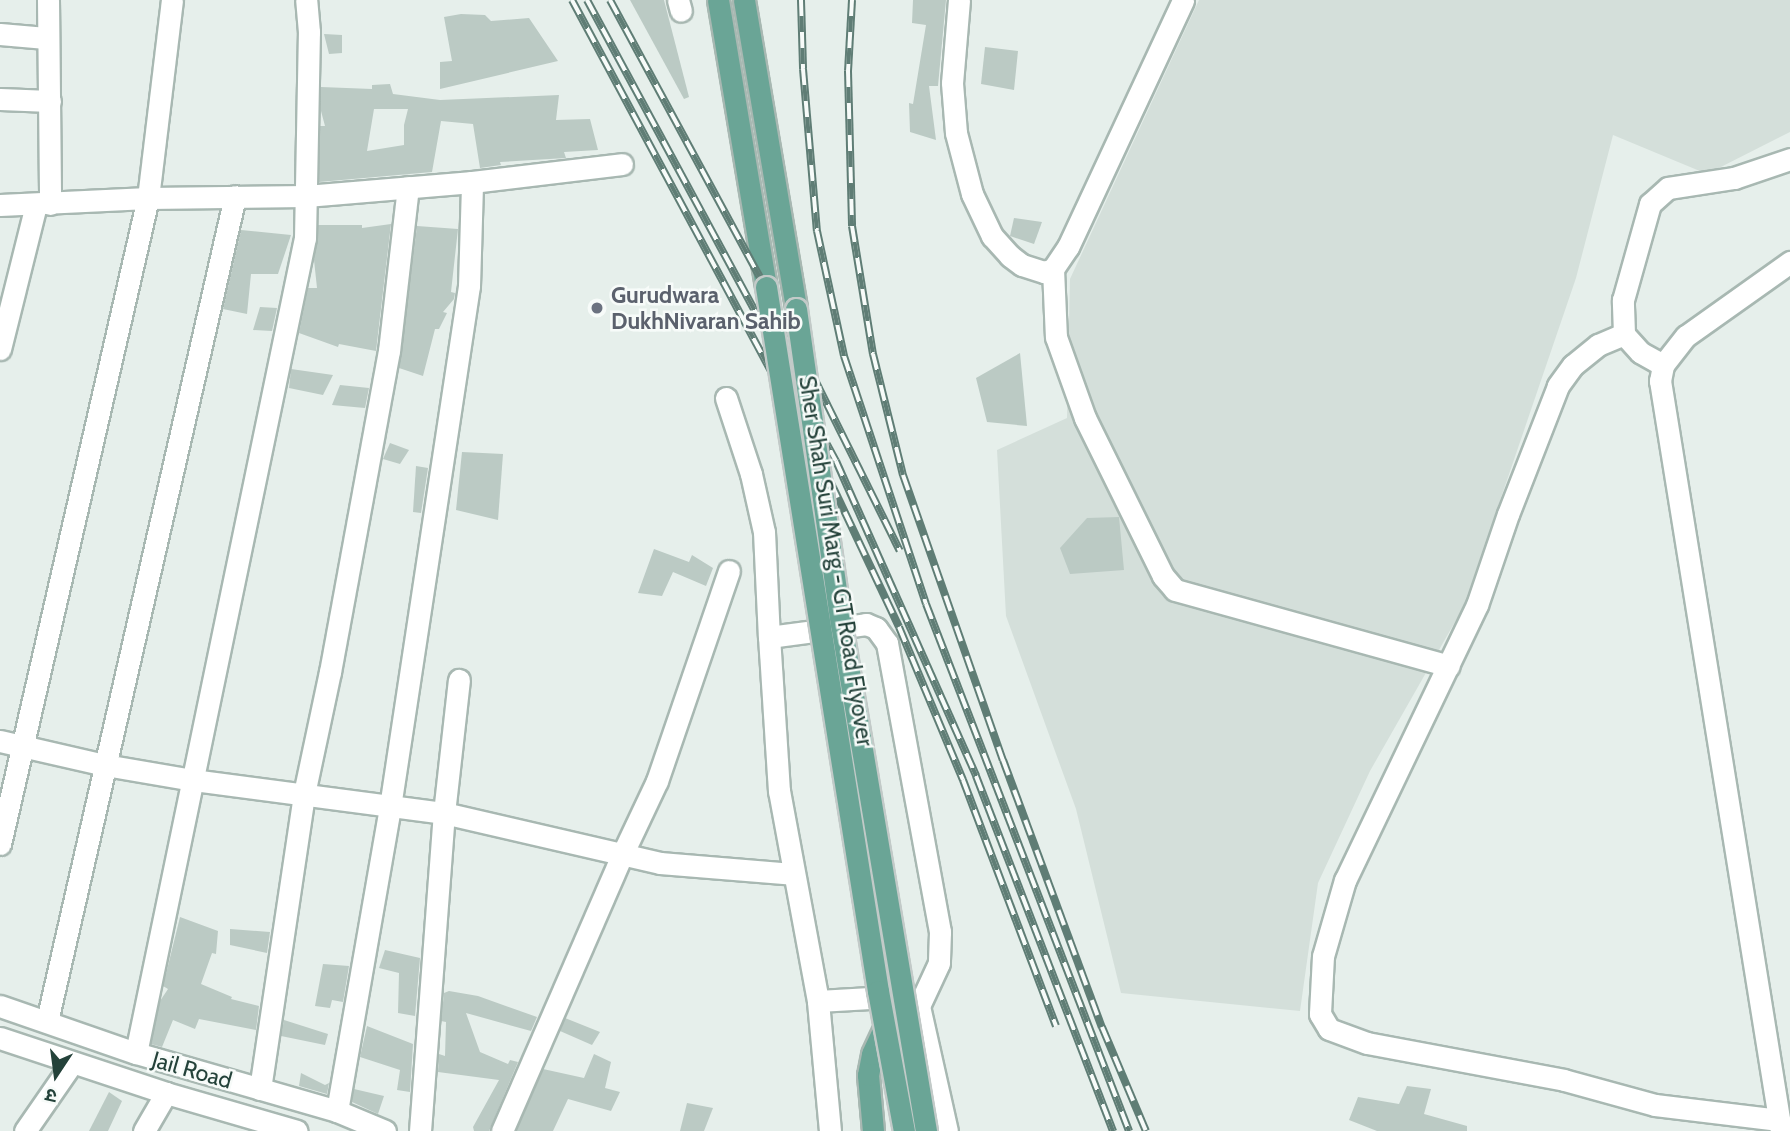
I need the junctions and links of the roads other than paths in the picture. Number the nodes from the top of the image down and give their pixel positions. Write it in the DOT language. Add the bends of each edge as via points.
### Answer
graph roads {
  1 [pos="48,0"];
  2 [pos="172,0"];
  3 [pos="306,0"];
  4 [pos="718,0"];
  5 [pos="744,0"];
  6 [pos="959,0"];
  7 [pos="1183,0"];
  8 [pos="0,34"];
  9 [pos="46,38"];
  10 [pos="0,99"];
  11 [pos="50,101"];
  12 [pos="1790,159"];
  13 [pos="621,164"];
  14 [pos="472,182"];
  15 [pos="408,187"];
  16 [pos="306,195"];
  17 [pos="235,196"];
  18 [pos="148,198"];
  19 [pos="43,204"];
  20 [pos="0,205"];
  21 [pos="1790,262"];
  22 [pos="1054,269"];
  23 [pos="1623,334"];
  24 [pos="0,349"];
  25 [pos="1662,365"];
  26 [pos="726,398"];
  27 [pos="729,571"];
  28 [pos="769,637"];
  29 [pos="1449,666"];
  30 [pos="459,680"];
  31 [pos="0,741"];
  32 [pos="22,746"];
  33 [pos="105,765"];
  34 [pos="193,780"];
  35 [pos="304,794"];
  36 [pos="390,807"];
  37 [pos="444,813"];
  38 [pos="0,844"];
  39 [pos="621,855"];
  40 [pos="793,874"];
  41 [pos="912,1001"];
  42 [pos="818,1002"];
  43 [pos="0,1006"];
  44 [pos="47,1021"];
  45 [pos="885,1026"];
  46 [pos="0,1038"];
  47 [pos="136,1053"];
  48 [pos="72,1063"];
  49 [pos="260,1089"];
  50 [pos="166,1093"];
  51 [pos="337,1111"];
  52 [pos="1780,1126"];
  53 [pos="26,1131"];
  54 [pos="144,1131"];
  55 [pos="297,1131"];
  56 [pos="385,1131"];
  57 [pos="420,1131"];
  58 [pos="502,1131"];
  59 [pos="830,1131"];
  60 [pos="873,1131"];
  61 [pos="904,1131"];
  62 [pos="926,1131"];
  63 [pos="947,1131"];
  1 -- 9 [label="street"];
  2 -- 18 [label="street"];
  3 -- 16 [label="street"];
  4 -- 45 [label="main road, Sher Shah Suri Marg - GT Road Flyover, bridge"];
  5 -- 62 [label="main road, Sher Shah Suri Marg - GT Road Flyover, bridge" via="796,309 843,638"];
  6 -- 22 [label="street" via="952,83 956,132 972,194 992,236 1010,256 1034,270"];
  7 -- 22 [label="street"];
  8 -- 9 [label="street"];
  9 -- 11 [label="street"];
  10 -- 11 [label="street"];
  11 -- 19 [label="street"];
  12 -- 23 [label="street" via="1734,177 1668,188 1650,204 1623,300"];
  13 -- 14 [label="street"];
  14 -- 15 [label="street"];
  14 -- 36 [label="street" via="469,286"];
  15 -- 16 [label="street"];
  15 -- 35 [label="street" via="389,351"];
  16 -- 17 [label="street"];
  16 -- 34 [label="street" via="300,268"];
  17 -- 18 [label="street"];
  17 -- 33 [label="street"];
  18 -- 19 [label="street"];
  18 -- 32 [label="street"];
  19 -- 20 [label="street"];
  19 -- 24 [label="street"];
  21 -- 25 [label="street" via="1686,337"];
  22 -- 29 [label="street" via="1056,337 1085,418 1163,576 1175,590"];
  23 -- 25 [label="street" via="1640,352"];
  23 -- 29 [label="street" via="1598,345 1573,365 1558,386 1477,605"];
  25 -- 52 [label="street" via="1661,393"];
  26 -- 28 [label="street" via="764,532"];
  27 -- 39 [label="street" via="657,781"];
  28 -- 40 [label="street" via="779,791"];
  28 -- 41 [label="street" via="866,624 876,628 887,643 940,932 940,964"];
  29 -- 52 [label="street" via="1345,880 1323,956 1320,1014 1324,1022 1341,1036 1367,1043 1564,1080 1655,1105"];
  30 -- 37 [label="street"];
  31 -- 32 [label="street"];
  32 -- 33 [label="street"];
  32 -- 38 [label="street"];
  33 -- 34 [label="street"];
  33 -- 44 [label="street"];
  34 -- 35 [label="street"];
  34 -- 47 [label="street"];
  35 -- 36 [label="street"];
  35 -- 49 [label="street"];
  36 -- 37 [label="street"];
  36 -- 51 [label="street"];
  37 -- 39 [label="street"];
  37 -- 57 [label="street"];
  39 -- 40 [label="street" via="660,863"];
  39 -- 58 [label="street"];
  40 -- 42 [label="street"];
  41 -- 42 [label="street"];
  41 -- 63 [label="street"];
  42 -- 59 [label="street"];
  43 -- 44 [label="street, Jail Road"];
  44 -- 47 [label="street, Jail Road"];
  45 -- 60 [label="main road" via="868,1075"];
  45 -- 61 [label="main road, Sher Shah Suri Marg - GT Road Flyover, bridge"];
  46 -- 48 [label="street, Jail Road"];
  47 -- 49 [label="street, Jail Road"];
  48 -- 50 [label="street, Jail Road"];
  48 -- 53 [label="street"];
  49 -- 51 [label="street, Jail Road"];
  50 -- 54 [label="street"];
  50 -- 55 [label="street, Jail Road"];
  51 -- 56 [label="street, Jail Road"];
}
